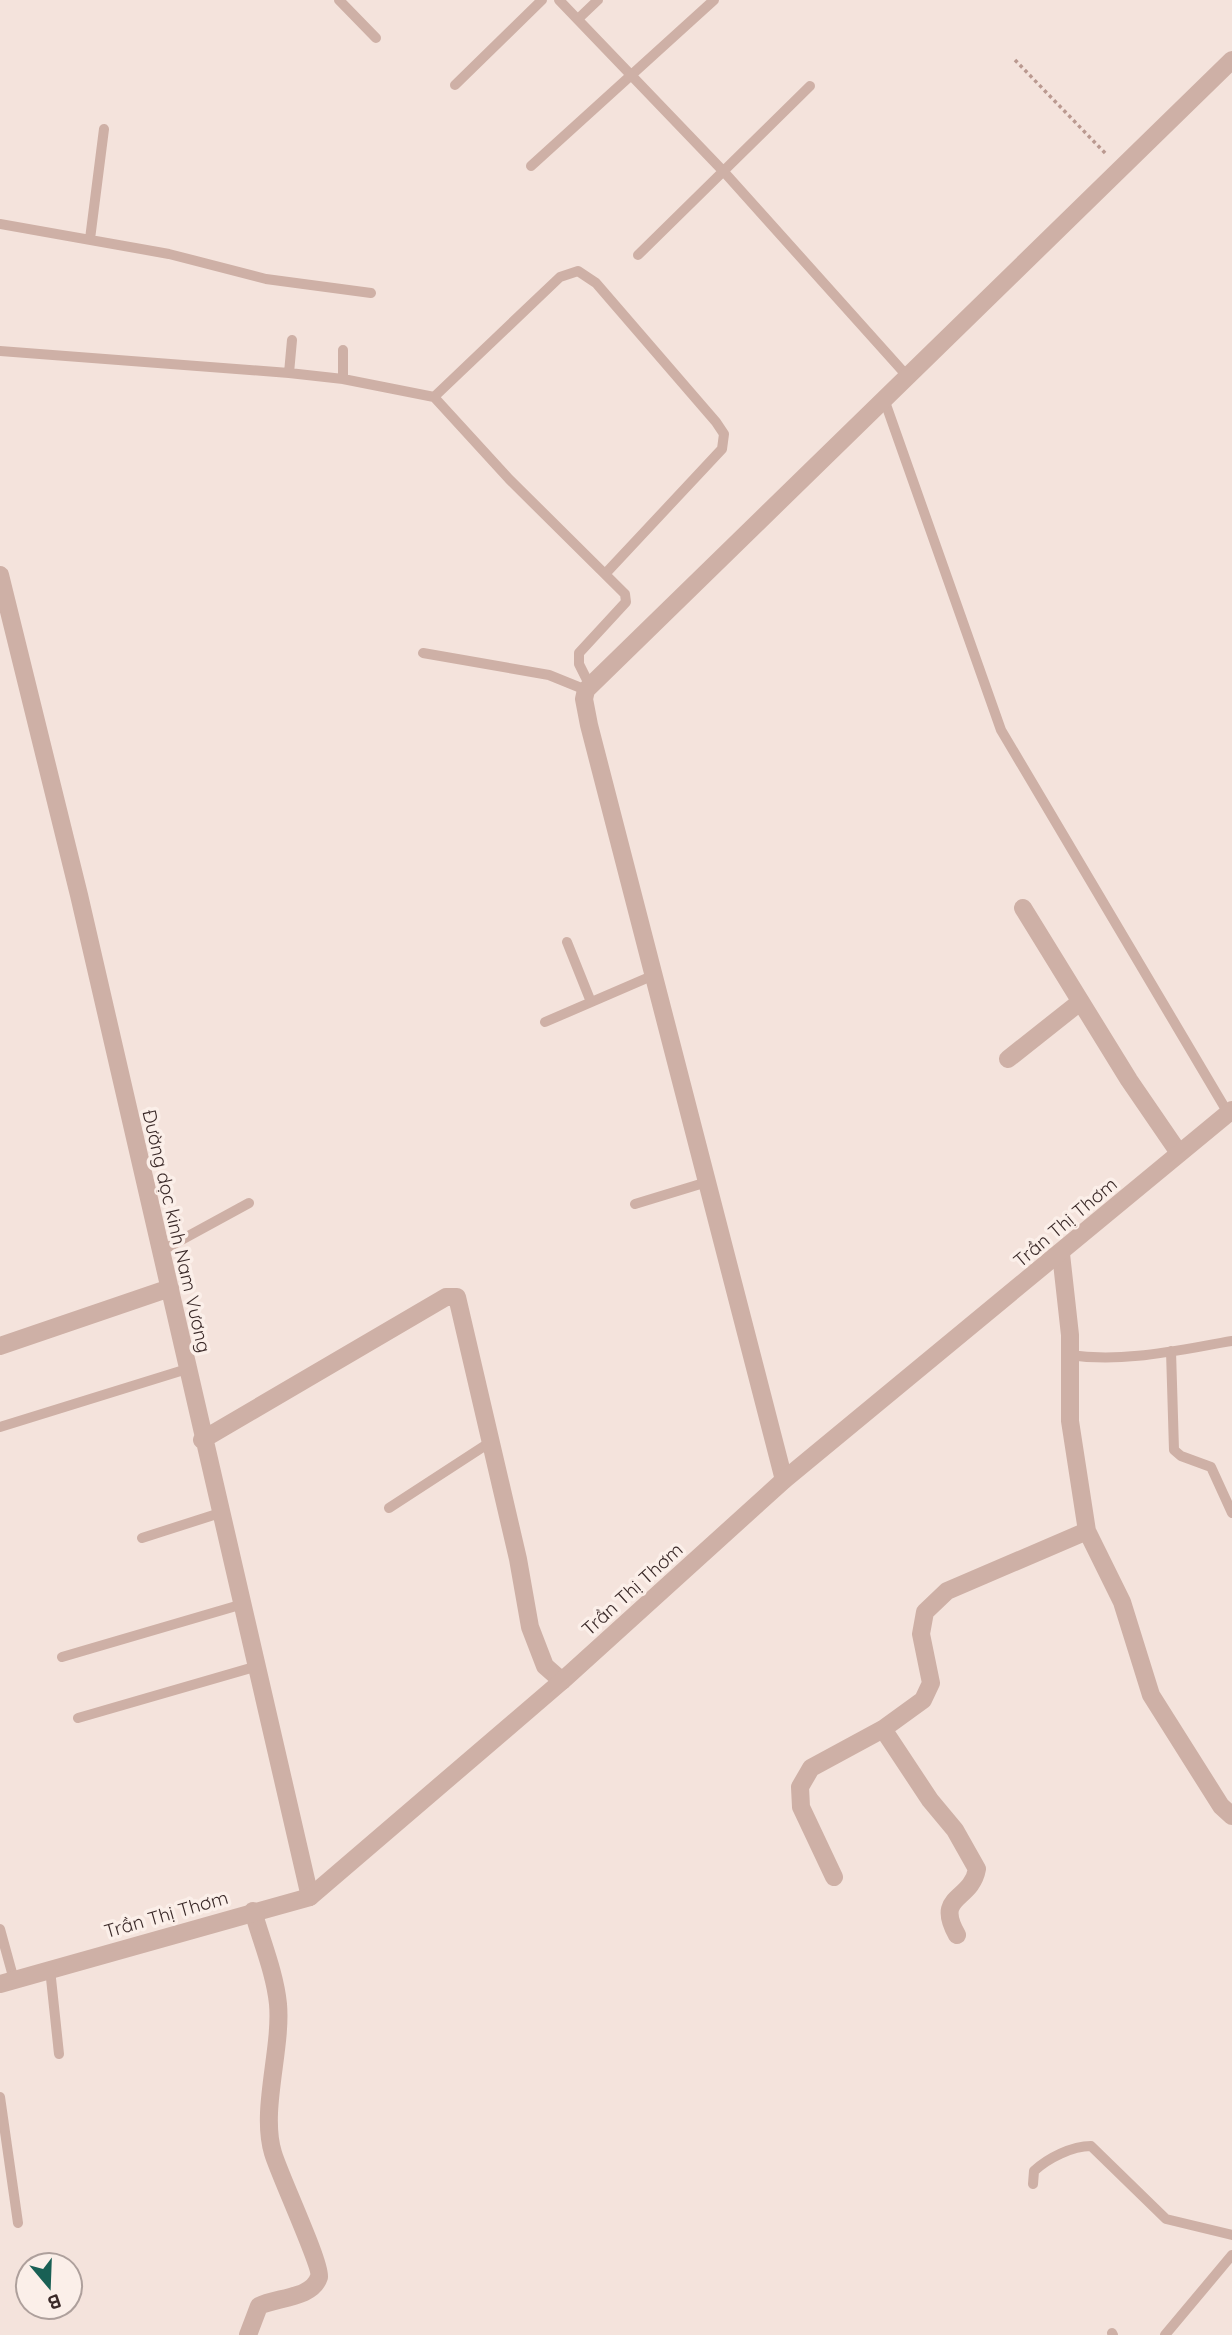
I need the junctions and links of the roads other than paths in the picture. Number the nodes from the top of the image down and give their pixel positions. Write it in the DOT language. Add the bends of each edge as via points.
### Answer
graph roads {
  1 [pos="339,0"];
  2 [pos="542,0"];
  3 [pos="559,0"];
  4 [pos="598,0"];
  5 [pos="714,0"];
  6 [pos="578,19"];
  7 [pos="376,38"];
  8 [pos="1232,60"];
  9 [pos="631,74"];
  10 [pos="455,85"];
  11 [pos="810,86"];
  12 [pos="104,129"];
  13 [pos="531,166"];
  14 [pos="725,173"];
  15 [pos="0,223"];
  16 [pos="90,239"];
  17 [pos="638,256"];
  18 [pos="371,293"];
  19 [pos="292,340"];
  20 [pos="343,350"];
  21 [pos="0,351"];
  22 [pos="289,373"];
  23 [pos="908,377"];
  24 [pos="343,379"];
  25 [pos="434,397"];
  26 [pos="884,399"];
  27 [pos="606,573"];
  28 [pos="0,575"];
  29 [pos="423,653"];
  30 [pos="587,687"];
  31 [pos="1023,908"];
  32 [pos="567,942"];
  33 [pos="654,975"];
  34 [pos="591,1002"];
  35 [pos="1080,1002"];
  36 [pos="545,1023"];
  37 [pos="1008,1059"];
  38 [pos="1230,1112"];
  39 [pos="1179,1153"];
  40 [pos="707,1182"];
  41 [pos="249,1203"];
  42 [pos="635,1204"];
  43 [pos="161,1251"];
  44 [pos="1061,1254"];
  45 [pos="170,1288"];
  46 [pos="1232,1341"];
  47 [pos="0,1346"];
  48 [pos="1171,1351"];
  49 [pos="1069,1355"];
  50 [pos="187,1369"];
  51 [pos="0,1427"];
  52 [pos="202,1440"];
  53 [pos="492,1441"];
  54 [pos="784,1480"];
  55 [pos="388,1508"];
  56 [pos="220,1513"];
  57 [pos="1232,1513"];
  58 [pos="1087,1531"];
  59 [pos="142,1538"];
  60 [pos="243,1604"];
  61 [pos="62,1657"];
  62 [pos="258,1666"];
  63 [pos="562,1681"];
  64 [pos="78,1718"];
  65 [pos="883,1729"];
  66 [pos="1232,1816"];
  67 [pos="834,1877"];
  68 [pos="310,1897"];
  69 [pos="253,1911"];
  70 [pos="0,1929"];
  71 [pos="957,1935"];
  72 [pos="50,1969"];
  73 [pos="7,1982"];
  74 [pos="59,2054"];
  75 [pos="0,2097"];
  76 [pos="1033,2184"];
  77 [pos="18,2222"];
  78 [pos="1232,2235"];
  79 [pos="1232,2255"];
  80 [pos="248,2335"];
  81 [pos="1165,2335"];
  1 -- 7 [label="lane"];
  2 -- 10 [label="lane"];
  3 -- 6 [label="lane"];
  4 -- 6 [label="lane"];
  5 -- 9 [label="lane"];
  6 -- 9 [label="lane"];
  8 -- 23 [label="street"];
  9 -- 13 [label="lane"];
  9 -- 14 [label="lane"];
  11 -- 14 [label="lane"];
  12 -- 16 [label="lane"];
  14 -- 17 [label="lane"];
  14 -- 23 [label="lane"];
  15 -- 16 [label="lane"];
  16 -- 18 [label="lane" via="266,279"];
  19 -- 22 [label="lane"];
  20 -- 24 [label="lane"];
  21 -- 22 [label="lane"];
  22 -- 24 [label="lane"];
  23 -- 26 [label="street"];
  24 -- 25 [label="lane"];
  25 -- 27 [label="lane" via="509,479"];
  25 -- 27 [label="lane" via="560,277 578,271 596,283 724,434 722,449"];
  26 -- 30 [label="street"];
  26 -- 38 [label="lane" via="1001,730"];
  27 -- 30 [label="lane" via="625,594 626,602 579,653"];
  28 -- 43 [label="street, Đường dọc kinh Nam Vương"];
  29 -- 30 [label="lane" via="549,675"];
  30 -- 33 [label="street" via="584,699 589,725"];
  31 -- 35 [label="street"];
  32 -- 34 [label="lane"];
  33 -- 34 [label="lane"];
  33 -- 40 [label="street"];
  34 -- 36 [label="lane"];
  35 -- 37 [label="street"];
  35 -- 39 [label="street"];
  38 -- 39 [label="street, Trần Thị Thơm"];
  39 -- 44 [label="street, Trần Thị Thơm"];
  40 -- 42 [label="lane"];
  40 -- 54 [label="street"];
  41 -- 43 [label="lane"];
  43 -- 45 [label="street, Đường dọc kinh Nam Vương"];
  44 -- 49 [label="street"];
  44 -- 54 [label="street, Trần Thị Thơm"];
  45 -- 47 [label="street"];
  45 -- 50 [label="street, Đường dọc kinh Nam Vương"];
  46 -- 48 [label="lane"];
  48 -- 49 [label="lane" via="1097,1359"];
  48 -- 57 [label="lane" via="1174,1450 1211,1467"];
  49 -- 58 [label="street" via="1070,1422"];
  50 -- 51 [label="lane"];
  50 -- 52 [label="street, Đường dọc kinh Nam Vương"];
  52 -- 53 [label="street" via="453,1295 461,1303"];
  52 -- 56 [label="street, Đường dọc kinh Nam Vương"];
  53 -- 55 [label="lane"];
  53 -- 63 [label="street" via="530,1627 545,1666"];
  54 -- 63 [label="street, Trần Thị Thơm"];
  56 -- 59 [label="lane"];
  56 -- 60 [label="street, Đường dọc kinh Nam Vương"];
  58 -- 65 [label="street" via="934,1600 925,1612 921,1634 931,1683 923,1700"];
  58 -- 66 [label="street" via="1122,1602 1151,1695 1221,1806"];
  60 -- 61 [label="lane"];
  60 -- 62 [label="street, Đường dọc kinh Nam Vương"];
  62 -- 64 [label="lane"];
  62 -- 68 [label="street, Đường dọc kinh Nam Vương"];
  63 -- 68 [label="street, Trần Thị Thơm"];
  65 -- 67 [label="street" via="811,1769 800,1787 801,1807"];
  65 -- 71 [label="street" via="977,1869 976,1878 949,1908 947,1918"];
  68 -- 69 [label="street, Trần Thị Thơm"];
  69 -- 72 [label="street, Trần Thị Thơm"];
  69 -- 80 [label="street" via="278,2003 268,2135 303,2234 320,2264 320,2274 316,2284 303,2293 259,2306"];
  70 -- 73 [label="lane"];
  72 -- 73 [label="street, Trần Thị Thơm"];
  72 -- 74 [label="lane"];
  75 -- 77 [label="lane"];
  76 -- 78 [label="lane" via="1034,2171 1042,2163 1091,2146 1166,2219"];
  79 -- 81 [label="lane"];
}
